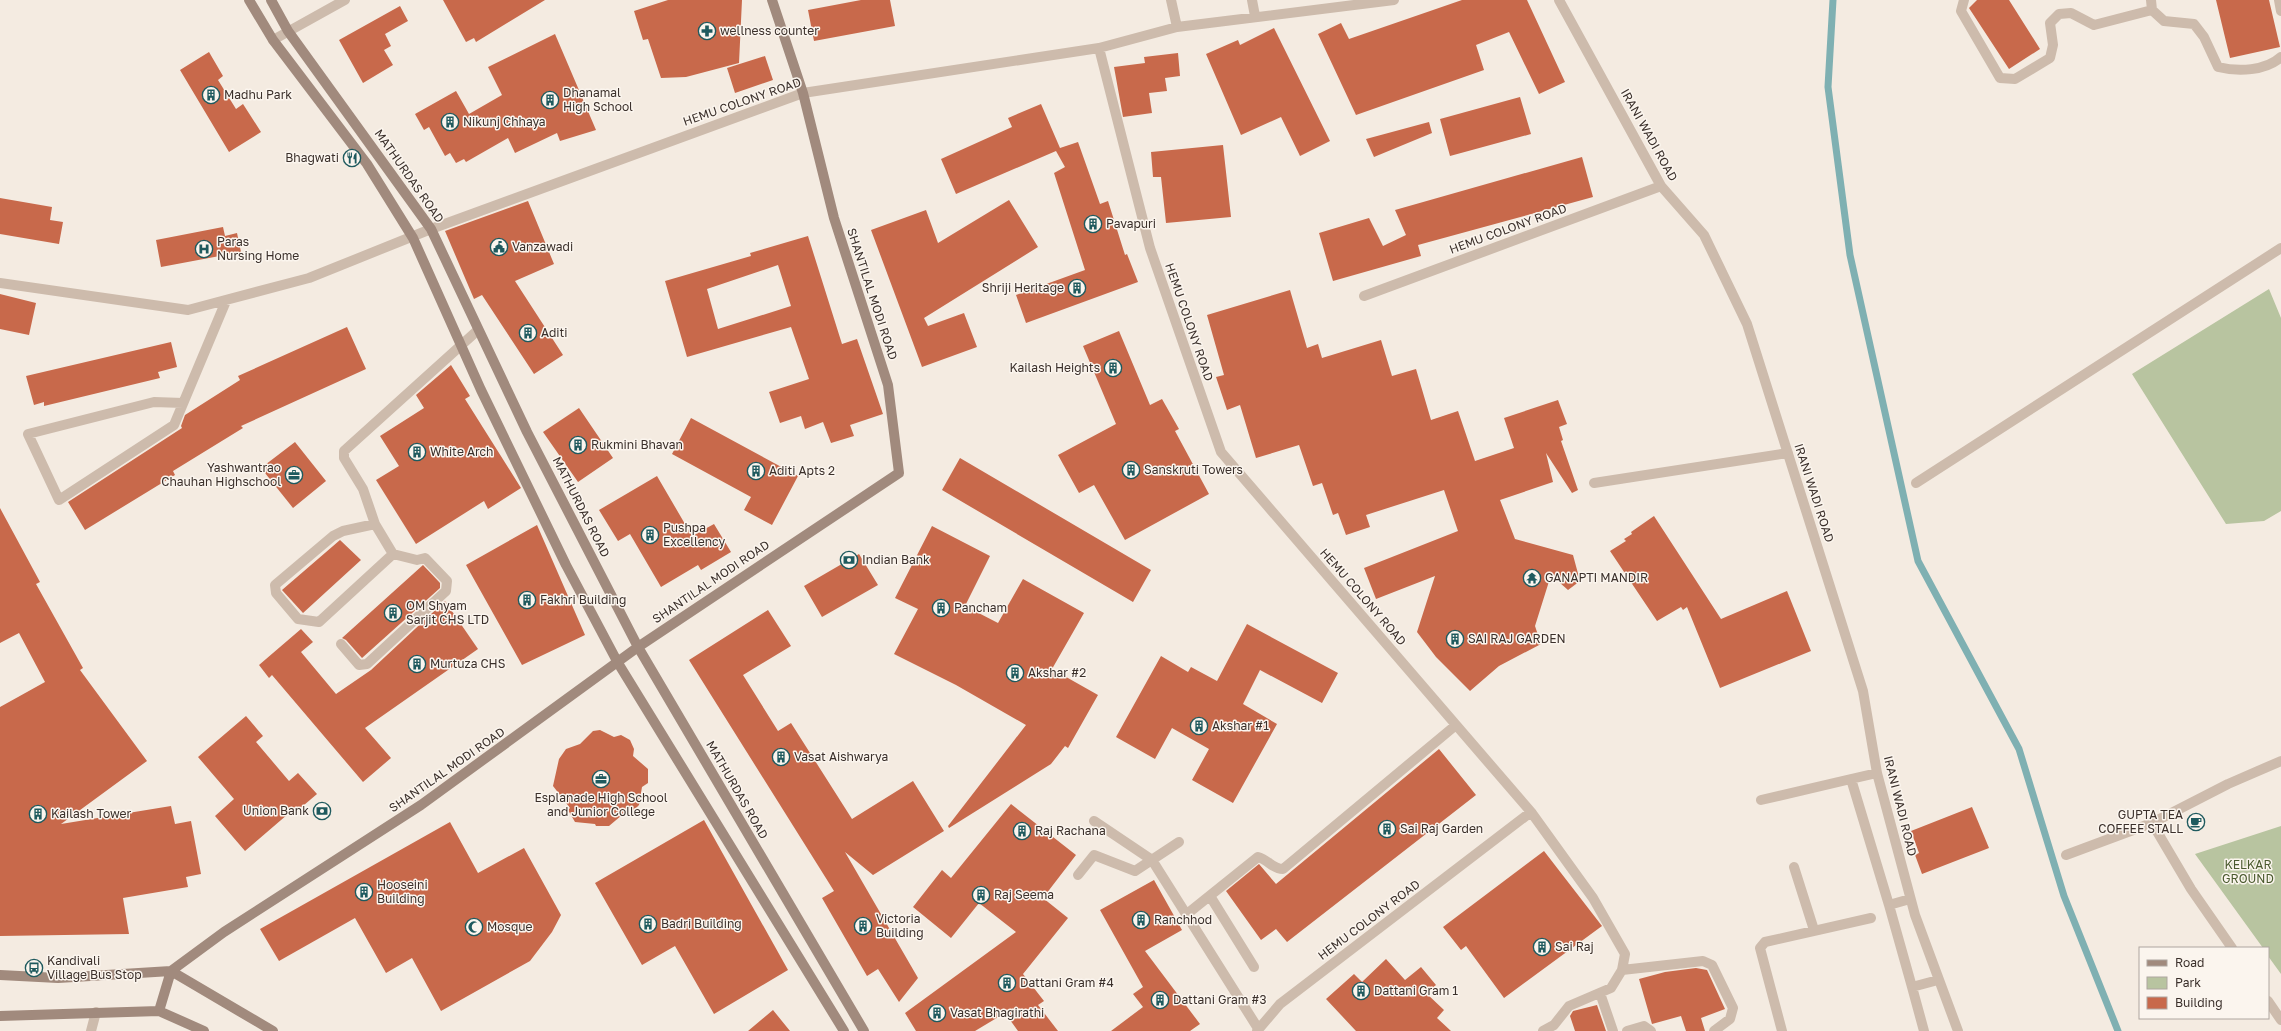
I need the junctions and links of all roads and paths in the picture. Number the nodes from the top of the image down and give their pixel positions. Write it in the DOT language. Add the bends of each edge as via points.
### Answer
graph roads {
  1 [pos="249,0"];
  2 [pos="271,0"];
  3 [pos="345,0"];
  4 [pos="772,0"];
  5 [pos="1171,0"];
  6 [pos="1252,0"];
  7 [pos="1394,0"];
  8 [pos="1559,0"];
  9 [pos="1964,0"];
  10 [pos="2278,0"];
  11 [pos="2151,5"];
  12 [pos="2281,11"];
  13 [pos="1255,16"];
  14 [pos="1177,27"];
  15 [pos="288,31"];
  16 [pos="273,40"];
  17 [pos="1099,48"];
  18 [pos="2281,57"];
  19 [pos="803,93"];
  20 [pos="1660,186"];
  21 [pos="431,229"];
  22 [pos="413,238"];
  23 [pos="2281,248"];
  24 [pos="0,283"];
  25 [pos="1364,296"];
  26 [pos="226,300"];
  27 [pos="478,330"];
  28 [pos="461,344"];
  29 [pos="183,403"];
  30 [pos="1788,453"];
  31 [pos="1594,483"];
  32 [pos="1916,483"];
  33 [pos="375,524"];
  34 [pos="393,554"];
  35 [pos="341,644"];
  36 [pos="638,647"];
  37 [pos="618,663"];
  38 [pos="1456,725"];
  39 [pos="2281,761"];
  40 [pos="1877,774"];
  41 [pos="1851,779"];
  42 [pos="1761,800"];
  43 [pos="1531,812"];
  44 [pos="1094,821"];
  45 [pos="2152,823"];
  46 [pos="1179,842"];
  47 [pos="2066,855"];
  48 [pos="1152,860"];
  49 [pos="1794,867"];
  50 [pos="1078,875"];
  51 [pos="1210,896"];
  52 [pos="1910,899"];
  53 [pos="1889,905"];
  54 [pos="1186,914"];
  55 [pos="1871,918"];
  56 [pos="1814,930"];
  57 [pos="2231,947"];
  58 [pos="1254,967"];
  59 [pos="1622,970"];
  60 [pos="171,971"];
  61 [pos="0,975"];
  62 [pos="1938,980"];
  63 [pos="1912,987"];
  64 [pos="1600,993"];
  65 [pos="2269,1002"];
  66 [pos="159,1011"];
  67 [pos="96,1012"];
  68 [pos="0,1016"];
  69 [pos="2281,1020"];
  70 [pos="1258,1030"];
  71 [pos="91,1031"];
  72 [pos="204,1031"];
  73 [pos="273,1031"];
  74 [pos="844,1031"];
  75 [pos="864,1031"];
  76 [pos="1543,1031"];
  77 [pos="1613,1031"];
  78 [pos="1627,1031"];
  79 [pos="1651,1031"];
  80 [pos="1714,1031"];
  81 [pos="1782,1031"];
  82 [pos="1924,1031"];
  83 [pos="1958,1031"];
  1 -- 16 [label="street"];
  2 -- 15 [label="street, MATHURDAS ROAD"];
  3 -- 15 [label="street"];
  4 -- 19 [label="street, SHANTILAL MODI ROAD"];
  5 -- 14 [label="street"];
  6 -- 13 [label="street"];
  7 -- 13 [label="street, HEMU COLONY ROAD" via="1328,10"];
  8 -- 20 [label="street, IRANI WADI ROAD"];
  9 -- 11 [label="street" via="1961,12 2000,78 2015,79 2050,58 2053,45 2050,23 2059,14 2071,13 2094,26"];
  10 -- 12 [label="street"];
  11 -- 18 [label="street" via="2164,20 2194,24 2204,37 2218,67 2232,71 2272,65"];
  13 -- 14 [label="street, HEMU COLONY ROAD"];
  14 -- 17 [label="street, HEMU COLONY ROAD"];
  15 -- 16 [label="street"];
  15 -- 21 [label="street, MATHURDAS ROAD"];
  16 -- 22 [label="street" via="367,164"];
  17 -- 19 [label="street, HEMU COLONY ROAD"];
  17 -- 38 [label="street, HEMU COLONY ROAD" via="1150,248 1221,452"];
  19 -- 21 [label="street, HEMU COLONY ROAD"];
  19 -- 36 [label="street, SHANTILAL MODI ROAD" via="834,218 888,386 899,472"];
  20 -- 25 [label="street, HEMU COLONY ROAD"];
  20 -- 30 [label="street, IRANI WADI ROAD" via="1708,242 1747,324"];
  21 -- 22 [label="street, HEMU COLONY ROAD"];
  21 -- 27 [label="street, MATHURDAS ROAD"];
  22 -- 26 [label="street, HEMU COLONY ROAD" via="309,278"];
  22 -- 28 [label="street"];
  23 -- 32 [label="street"];
  24 -- 26 [label="street, HEMU COLONY ROAD" via="188,310"];
  26 -- 29 [label="street"];
  27 -- 28 [label="street"];
  27 -- 36 [label="street, MATHURDAS ROAD"];
  28 -- 33 [label="street" via="344,451 344,458 363,489"];
  28 -- 37 [label="street" via="566,565"];
  29 -- 29 [label="street" via="174,425 59,500 28,434 154,402"];
  30 -- 31 [label="street"];
  30 -- 40 [label="street, IRANI WADI ROAD" via="1864,691"];
  33 -- 34 [label="street"];
  33 -- 34 [label="street" via="343,531 333,536 275,585 276,593 298,619 319,622"];
  34 -- 35 [label="street" via="417,560 425,558 447,581 446,591 367,664 359,665"];
  36 -- 37 [label="street, SHANTILAL MODI ROAD"];
  36 -- 75 [label="street, MATHURDAS ROAD"];
  37 -- 60 [label="street, SHANTILAL MODI ROAD" via="421,805 224,932"];
  37 -- 74 [label="street"];
  38 -- 43 [label="street, HEMU COLONY ROAD"];
  38 -- 51 [label="street" via="1283,869 1276,869 1258,857"];
  39 -- 45 [label="street" via="2228,784"];
  40 -- 41 [label="street"];
  40 -- 52 [label="street, IRANI WADI ROAD"];
  41 -- 42 [label="street"];
  41 -- 53 [label="street"];
  43 -- 59 [label="street" via="1593,898 1625,954"];
  43 -- 70 [label="street, HEMU COLONY ROAD" via="1280,1004"];
  44 -- 48 [label="street"];
  45 -- 47 [label="street"];
  45 -- 57 [label="street" via="2191,889"];
  46 -- 48 [label="street"];
  48 -- 50 [label="street" via="1135,871 1094,855"];
  48 -- 54 [label="street"];
  49 -- 56 [label="street"];
  51 -- 54 [label="street"];
  51 -- 58 [label="street"];
  52 -- 53 [label="street"];
  52 -- 62 [label="street, IRANI WADI ROAD"];
  53 -- 63 [label="street"];
  54 -- 70 [label="street"];
  55 -- 56 [label="street"];
  56 -- 81 [label="street" via="1765,942 1760,948"];
  59 -- 64 [label="street" via="1611,988"];
  59 -- 80 [label="street" via="1703,961 1712,966 1733,1008 1730,1019"];
  60 -- 61 [label="street" via="58,978"];
  60 -- 66 [label="street"];
  60 -- 73 [label="street"];
  62 -- 63 [label="street"];
  62 -- 83 [label="street, IRANI WADI ROAD"];
  63 -- 82 [label="street"];
  64 -- 76 [label="street" via="1569,1006 1554,1025"];
  64 -- 77 [label="street"];
  65 -- 69 [label="street"];
  66 -- 67 [label="street"];
  66 -- 72 [label="street"];
  67 -- 68 [label="street"];
  67 -- 71 [label="street"];
  78 -- 79 [label="street" via="1644,1026"];
}
